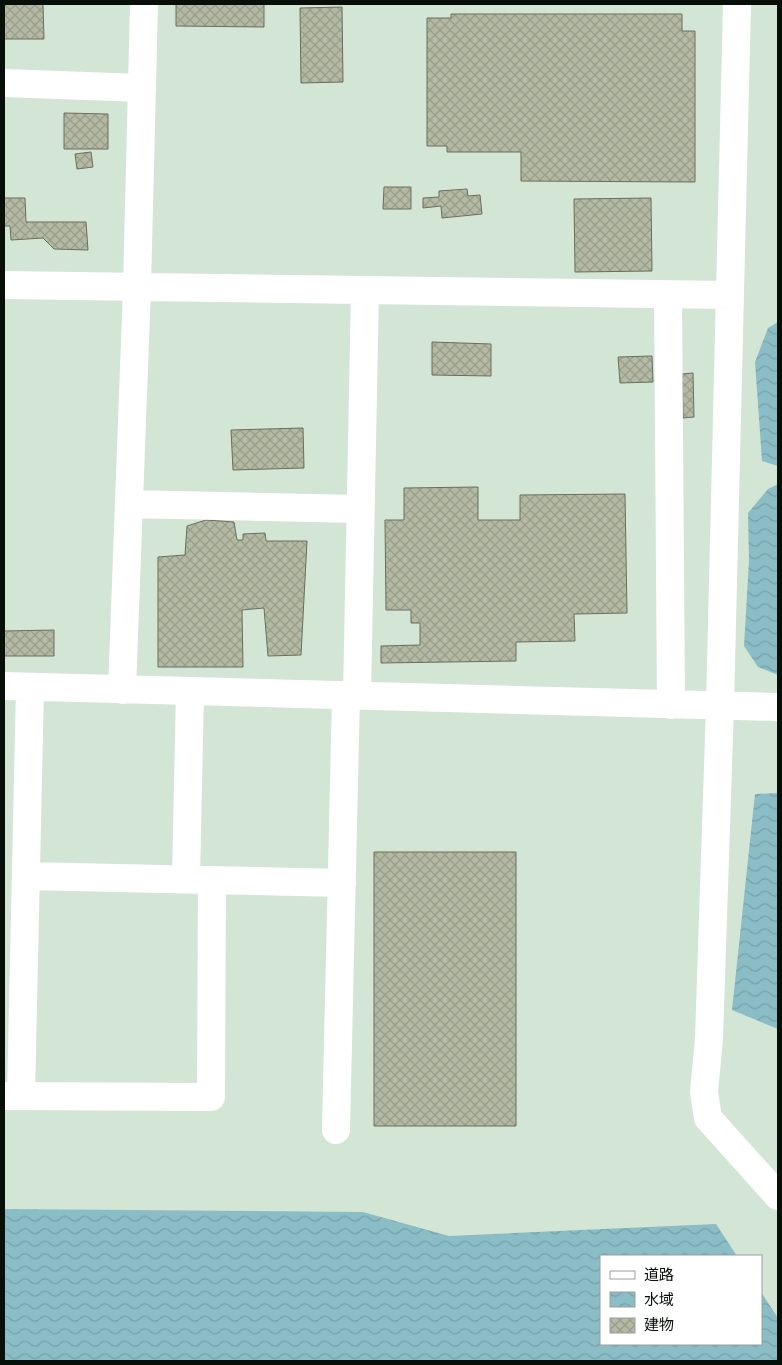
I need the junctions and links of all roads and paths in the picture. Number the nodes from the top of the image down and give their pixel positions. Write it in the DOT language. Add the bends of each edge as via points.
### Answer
graph roads {
  1 [pos="144,4"];
  2 [pos="737,4"];
  3 [pos="4,83"];
  4 [pos="142,88"];
  5 [pos="4,285"];
  6 [pos="137,287"];
  7 [pos="365,290"];
  8 [pos="668,294"];
  9 [pos="730,295"];
  10 [pos="129,504"];
  11 [pos="360,509"];
  12 [pos="4,686"];
  13 [pos="30,687"];
  14 [pos="122,690"];
  15 [pos="190,691"];
  16 [pos="352,696"];
  17 [pos="671,704"];
  18 [pos="720,706"];
  19 [pos="778,707"];
  20 [pos="26,876"];
  21 [pos="199,880"];
  22 [pos="342,883"];
  23 [pos="12,1096"];
  24 [pos="336,1130"];
  25 [pos="778,1196"];
  1 -- 4 [label="lane"];
  2 -- 9 [label="lane"];
  3 -- 4 [label="lane"];
  4 -- 6 [label="lane"];
  5 -- 6 [label="lane"];
  6 -- 7 [label="lane"];
  6 -- 10 [label="lane"];
  7 -- 8 [label="lane"];
  7 -- 11 [label="lane"];
  8 -- 9 [label="lane"];
  8 -- 17 [label="lane"];
  9 -- 18 [label="lane"];
  10 -- 11 [label="lane"];
  10 -- 14 [label="lane"];
  11 -- 16 [label="lane"];
  12 -- 13 [label="lane"];
  13 -- 14 [label="lane"];
  13 -- 20 [label="lane"];
  14 -- 15 [label="lane"];
  15 -- 16 [label="lane"];
  15 -- 21 [label="lane"];
  16 -- 17 [label="lane"];
  16 -- 22 [label="lane"];
  17 -- 18 [label="lane"];
  18 -- 19 [label="lane"];
  18 -- 25 [label="lane" via="704,1092 708,1118"];
  20 -- 21 [label="lane"];
  20 -- 23 [label="lane"];
  21 -- 22 [label="lane"];
  21 -- 23 [label="lane" via="211,1098"];
  22 -- 24 [label="lane"];
}
